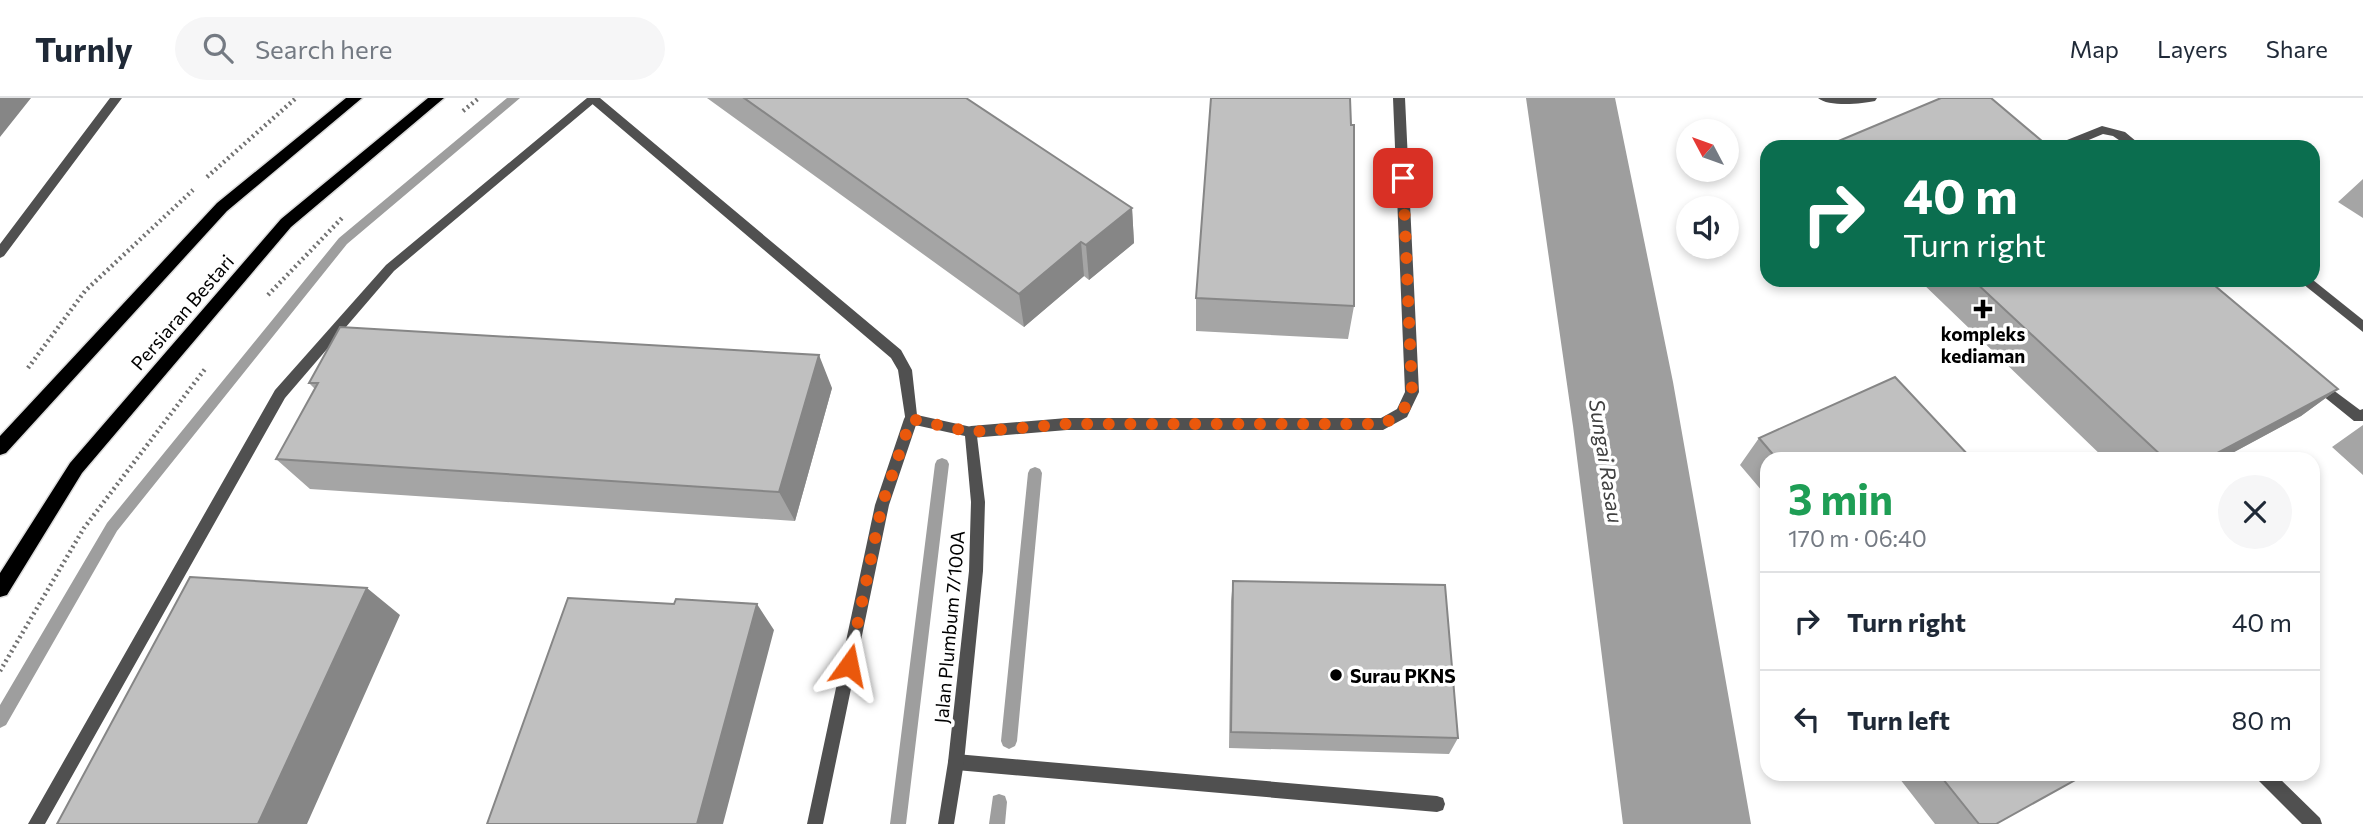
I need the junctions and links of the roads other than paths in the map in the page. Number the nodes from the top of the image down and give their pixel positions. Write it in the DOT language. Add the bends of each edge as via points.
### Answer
graph roads {
  1 [pos="116,98"];
  2 [pos="355,98"];
  3 [pos="437,98"];
  4 [pos="594,98"];
  5 [pos="1399,98"];
  6 [pos="1824,98"];
  7 [pos="1871,98"];
  8 [pos="2078,140"];
  9 [pos="2128,140"];
  10 [pos="0,253"];
  11 [pos="2313,287"];
  12 [pos="2363,327"];
  13 [pos="2306,374"];
  14 [pos="2361,416"];
  15 [pos="911,419"];
  16 [pos="971,432"];
  17 [pos="0,448"];
  18 [pos="0,589"];
  19 [pos="956,762"];
  20 [pos="2271,781"];
  21 [pos="1437,804"];
  22 [pos="36,824"];
  23 [pos="815,824"];
  24 [pos="946,824"];
  25 [pos="2314,824"];
  1 -- 10 [label="street"];
  2 -- 17 [label="main road, Persiaran Bestari" via="222,207"];
  3 -- 18 [label="main road, Persiaran Bestari" via="286,223 76,468"];
  4 -- 15 [label="street" via="896,354 905,370"];
  4 -- 22 [label="street" via="390,268 280,394"];
  5 -- 16 [label="street" via="1412,392 1402,413 1383,424 1067,424"];
  6 -- 7 [label="street"];
  8 -- 9 [label="street" via="2102,130"];
  11 -- 12 [label="street"];
  13 -- 14 [label="street"];
  15 -- 16 [label="street"];
  15 -- 23 [label="street" via="882,505"];
  16 -- 19 [label="street, Jalan Plumbum 7/100A" via="978,502 976,571"];
  19 -- 21 [label="street"];
  19 -- 24 [label="street, Jalan Plumbum 7/100A"];
  20 -- 25 [label="street"];
}
